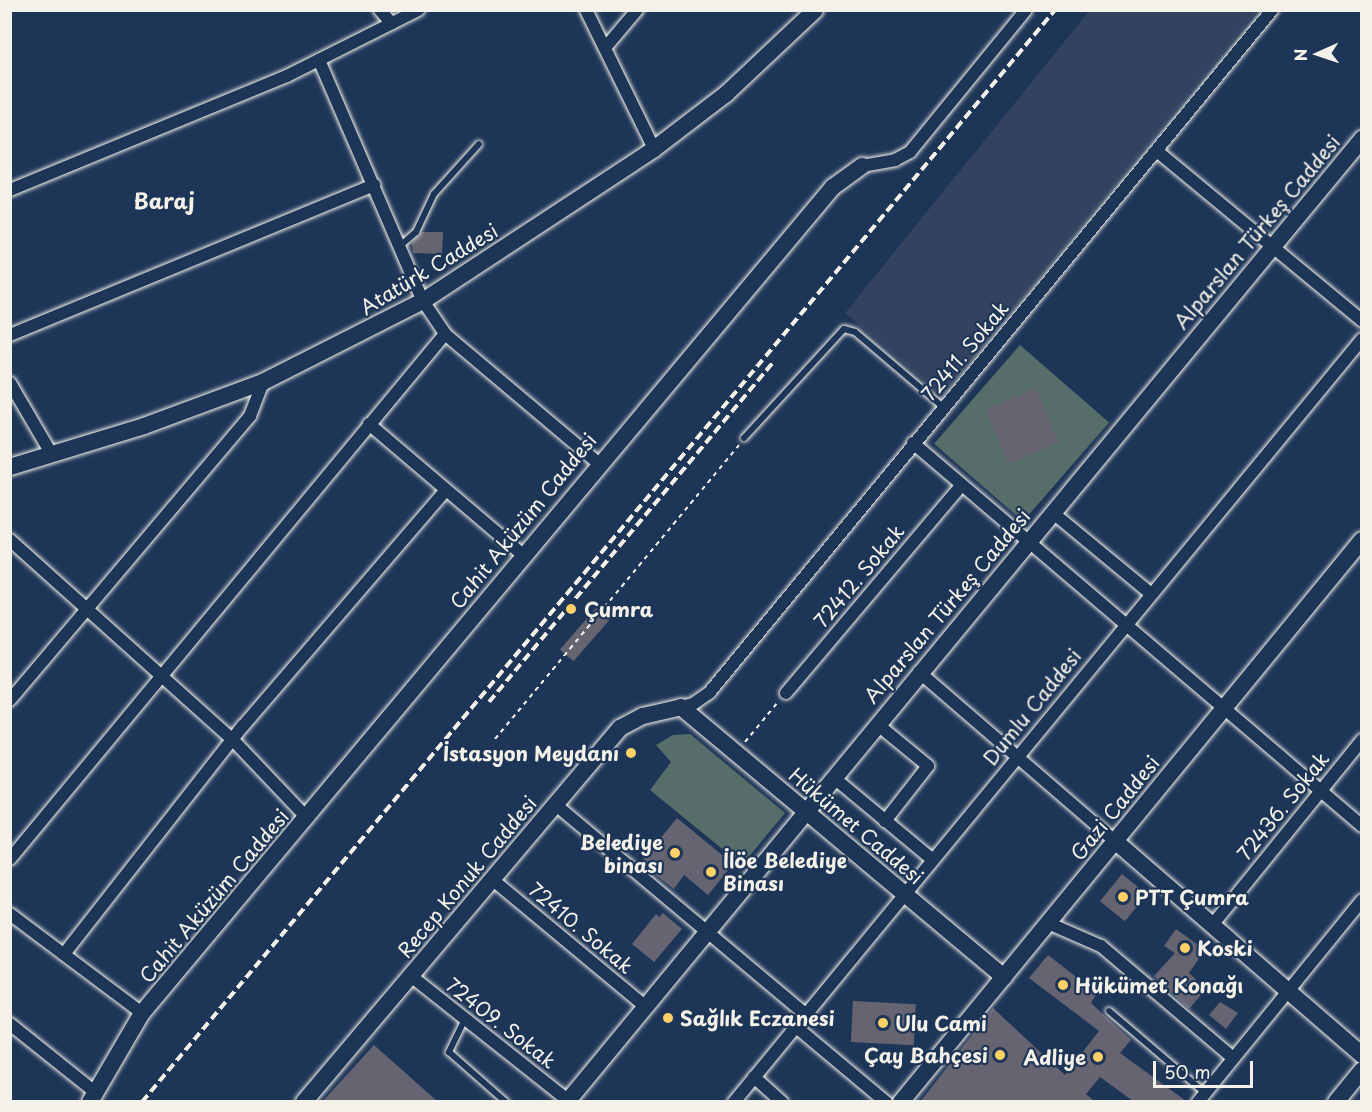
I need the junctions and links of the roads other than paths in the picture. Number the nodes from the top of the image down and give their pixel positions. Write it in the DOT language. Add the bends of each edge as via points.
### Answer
graph roads {
  1 [pos="380,10"];
  2 [pos="418,10"];
  3 [pos="586,10"];
  4 [pos="637,10"];
  5 [pos="815,10"];
  6 [pos="1026,10"];
  7 [pos="1272,10"];
  8 [pos="392,24"];
  9 [pos="604,48"];
  10 [pos="319,60"];
  11 [pos="1362,139"];
  12 [pos="479,144"];
  13 [pos="654,149"];
  14 [pos="1158,152"];
  15 [pos="862,166"];
  16 [pos="374,185"];
  17 [pos="10,190"];
  18 [pos="401,245"];
  19 [pos="1273,247"];
  20 [pos="423,301"];
  21 [pos="1362,321"];
  22 [pos="445,334"];
  23 [pos="10,335"];
  24 [pos="1362,339"];
  25 [pos="262,382"];
  26 [pos="10,383"];
  27 [pos="943,407"];
  28 [pos="369,424"];
  29 [pos="744,438"];
  30 [pos="913,443"];
  31 [pos="51,454"];
  32 [pos="598,463"];
  33 [pos="10,466"];
  34 [pos="962,484"];
  35 [pos="446,490"];
  36 [pos="1052,513"];
  37 [pos="1362,540"];
  38 [pos="1028,541"];
  39 [pos="13,547"];
  40 [pos="523,555"];
  41 [pos="1150,593"];
  42 [pos="85,608"];
  43 [pos="1125,624"];
  44 [pos="920,672"];
  45 [pos="159,675"];
  46 [pos="786,693"];
  47 [pos="10,700"];
  48 [pos="681,707"];
  49 [pos="1223,708"];
  50 [pos="877,724"];
  51 [pos="233,740"];
  52 [pos="1362,740"];
  53 [pos="1018,755"];
  54 [pos="833,777"];
  55 [pos="1320,790"];
  56 [pos="556,805"];
  57 [pos="805,811"];
  58 [pos="307,818"];
  59 [pos="885,821"];
  60 [pos="1362,826"];
  61 [pos="1115,842"];
  62 [pos="10,859"];
  63 [pos="933,860"];
  64 [pos="493,880"];
  65 [pos="905,894"];
  66 [pos="1362,900"];
  67 [pos="10,914"];
  68 [pos="1048,923"];
  69 [pos="1214,924"];
  70 [pos="706,932"];
  71 [pos="64,954"];
  72 [pos="411,976"];
  73 [pos="1004,977"];
  74 [pos="1289,990"];
  75 [pos="645,1006"];
  76 [pos="1109,1011"];
  77 [pos="142,1013"];
  78 [pos="805,1014"];
  79 [pos="465,1020"];
  80 [pos="10,1024"];
  81 [pos="795,1026"];
  82 [pos="1362,1055"];
  83 [pos="1233,1058"];
  84 [pos="1362,1070"];
  85 [pos="754,1077"];
  86 [pos="92,1097"];
  87 [pos="1201,1097"];
  88 [pos="304,1101"];
  89 [pos="506,1101"];
  90 [pos="568,1101"];
  91 [pos="734,1101"];
  92 [pos="782,1101"];
  93 [pos="886,1101"];
  94 [pos="901,1101"];
  95 [pos="1336,1101"];
  1 -- 8 [label="street"];
  2 -- 8 [label="street"];
  3 -- 9 [label="street"];
  4 -- 9 [label="street"];
  5 -- 13 [label="street, Atatürk Caddesi" via="726,94"];
  6 -- 15 [label="street, Cahit Aküzüm Caddesi" via="910,152 895,160"];
  7 -- 14 [label="street, 72411. Sokak"];
  8 -- 10 [label="street"];
  9 -- 13 [label="street"];
  10 -- 16 [label="street"];
  10 -- 17 [label="street" via="177,124"];
  11 -- 19 [label="street, Alparslan Türkeş Caddesi"];
  12 -- 18 [label="lane" via="434,194 416,232"];
  13 -- 20 [label="street, Atatürk Caddesi"];
  14 -- 19 [label="street"];
  14 -- 27 [label="street, 72411. Sokak"];
  15 -- 32 [label="street, Cahit Aküzüm Caddesi" via="833,187"];
  16 -- 18 [label="street"];
  16 -- 23 [label="street"];
  18 -- 20 [label="street"];
  19 -- 21 [label="street"];
  19 -- 36 [label="street, Alparslan Türkeş Caddesi"];
  20 -- 22 [label="street"];
  20 -- 25 [label="street, Atatürk Caddesi"];
  22 -- 28 [label="street"];
  22 -- 32 [label="street"];
  24 -- 41 [label="street, Dumlu Caddesi"];
  25 -- 31 [label="street, Atatürk Caddesi" via="144,426"];
  25 -- 42 [label="street" via="250,416"];
  26 -- 31 [label="street"];
  27 -- 29 [label="lane" via="855,332 844,329"];
  27 -- 30 [label="street, 72411. Sokak"];
  28 -- 35 [label="street"];
  28 -- 45 [label="street"];
  30 -- 34 [label="street"];
  30 -- 48 [label="street, 72411. Sokak" via="709,693"];
  31 -- 33 [label="street, Atatürk Caddesi"];
  32 -- 40 [label="street, Cahit Aküzüm Caddesi"];
  34 -- 38 [label="street"];
  34 -- 46 [label="street, 72412. Sokak"];
  35 -- 40 [label="street"];
  35 -- 51 [label="street"];
  36 -- 38 [label="street, Alparslan Türkeş Caddesi"];
  36 -- 41 [label="street"];
  37 -- 49 [label="street, Gazi Caddesi"];
  38 -- 43 [label="street"];
  38 -- 44 [label="street, Alparslan Türkeş Caddesi"];
  39 -- 42 [label="street"];
  40 -- 58 [label="street, Cahit Aküzüm Caddesi"];
  41 -- 43 [label="street, Dumlu Caddesi"];
  42 -- 45 [label="street"];
  42 -- 47 [label="street"];
  43 -- 49 [label="street"];
  43 -- 53 [label="street, Dumlu Caddesi"];
  44 -- 50 [label="street, Alparslan Türkeş Caddesi"];
  44 -- 53 [label="street"];
  45 -- 51 [label="street"];
  45 -- 62 [label="street"];
  48 -- 56 [label="street, Recep Konuk Caddesi" via="643,716 620,728"];
  48 -- 57 [label="street, Hükümet Caddesi"];
  49 -- 55 [label="street"];
  49 -- 61 [label="street, Gazi Caddesi"];
  50 -- 54 [label="street, Alparslan Türkeş Caddesi"];
  50 -- 59 [label="street" via="928,766"];
  51 -- 58 [label="street"];
  51 -- 71 [label="street"];
  52 -- 55 [label="street, 72436. Sokak"];
  53 -- 61 [label="street"];
  53 -- 63 [label="street, Dumlu Caddesi"];
  54 -- 57 [label="street, Alparslan Türkeş Caddesi"];
  54 -- 59 [label="street"];
  55 -- 60 [label="street"];
  55 -- 69 [label="street, 72436. Sokak"];
  56 -- 64 [label="street, Recep Konuk Caddesi"];
  56 -- 70 [label="street"];
  57 -- 65 [label="street, Hükümet Caddesi"];
  57 -- 70 [label="street, Alparslan Türkeş Caddesi"];
  58 -- 77 [label="street, Cahit Aküzüm Caddesi"];
  59 -- 63 [label="street"];
  61 -- 68 [label="street, Gazi Caddesi"];
  61 -- 69 [label="street"];
  63 -- 65 [label="street, Dumlu Caddesi"];
  64 -- 72 [label="street, Recep Konuk Caddesi"];
  64 -- 75 [label="street, 72410. Sokak"];
  65 -- 73 [label="street, Hükümet Caddesi"];
  65 -- 78 [label="street, Dumlu Caddesi"];
  66 -- 74 [label="street"];
  67 -- 71 [label="street"];
  68 -- 73 [label="street, Gazi Caddesi"];
  68 -- 83 [label="street" via="1101,946"];
  69 -- 74 [label="street"];
  70 -- 75 [label="street, Alparslan Türkeş Caddesi"];
  70 -- 78 [label="street"];
  71 -- 77 [label="street"];
  72 -- 79 [label="street, 72409. Sokak"];
  72 -- 88 [label="street, Recep Konuk Caddesi"];
  73 -- 94 [label="street, Gazi Caddesi"];
  74 -- 82 [label="street"];
  74 -- 83 [label="street"];
  75 -- 90 [label="street, Alparslan Türkeş Caddesi"];
  76 -- 87 [label="lane"];
  77 -- 86 [label="street, Cahit Aküzüm Caddesi"];
  78 -- 81 [label="street, Dumlu Caddesi"];
  79 -- 89 [label="lane" via="448,1052"];
  79 -- 90 [label="street, 72409. Sokak"];
  80 -- 86 [label="street"];
  81 -- 85 [label="street, Dumlu Caddesi"];
  81 -- 93 [label="street"];
  83 -- 87 [label="street"];
  84 -- 95 [label="street"];
  85 -- 91 [label="street, Dumlu Caddesi"];
  85 -- 92 [label="street"];
}
